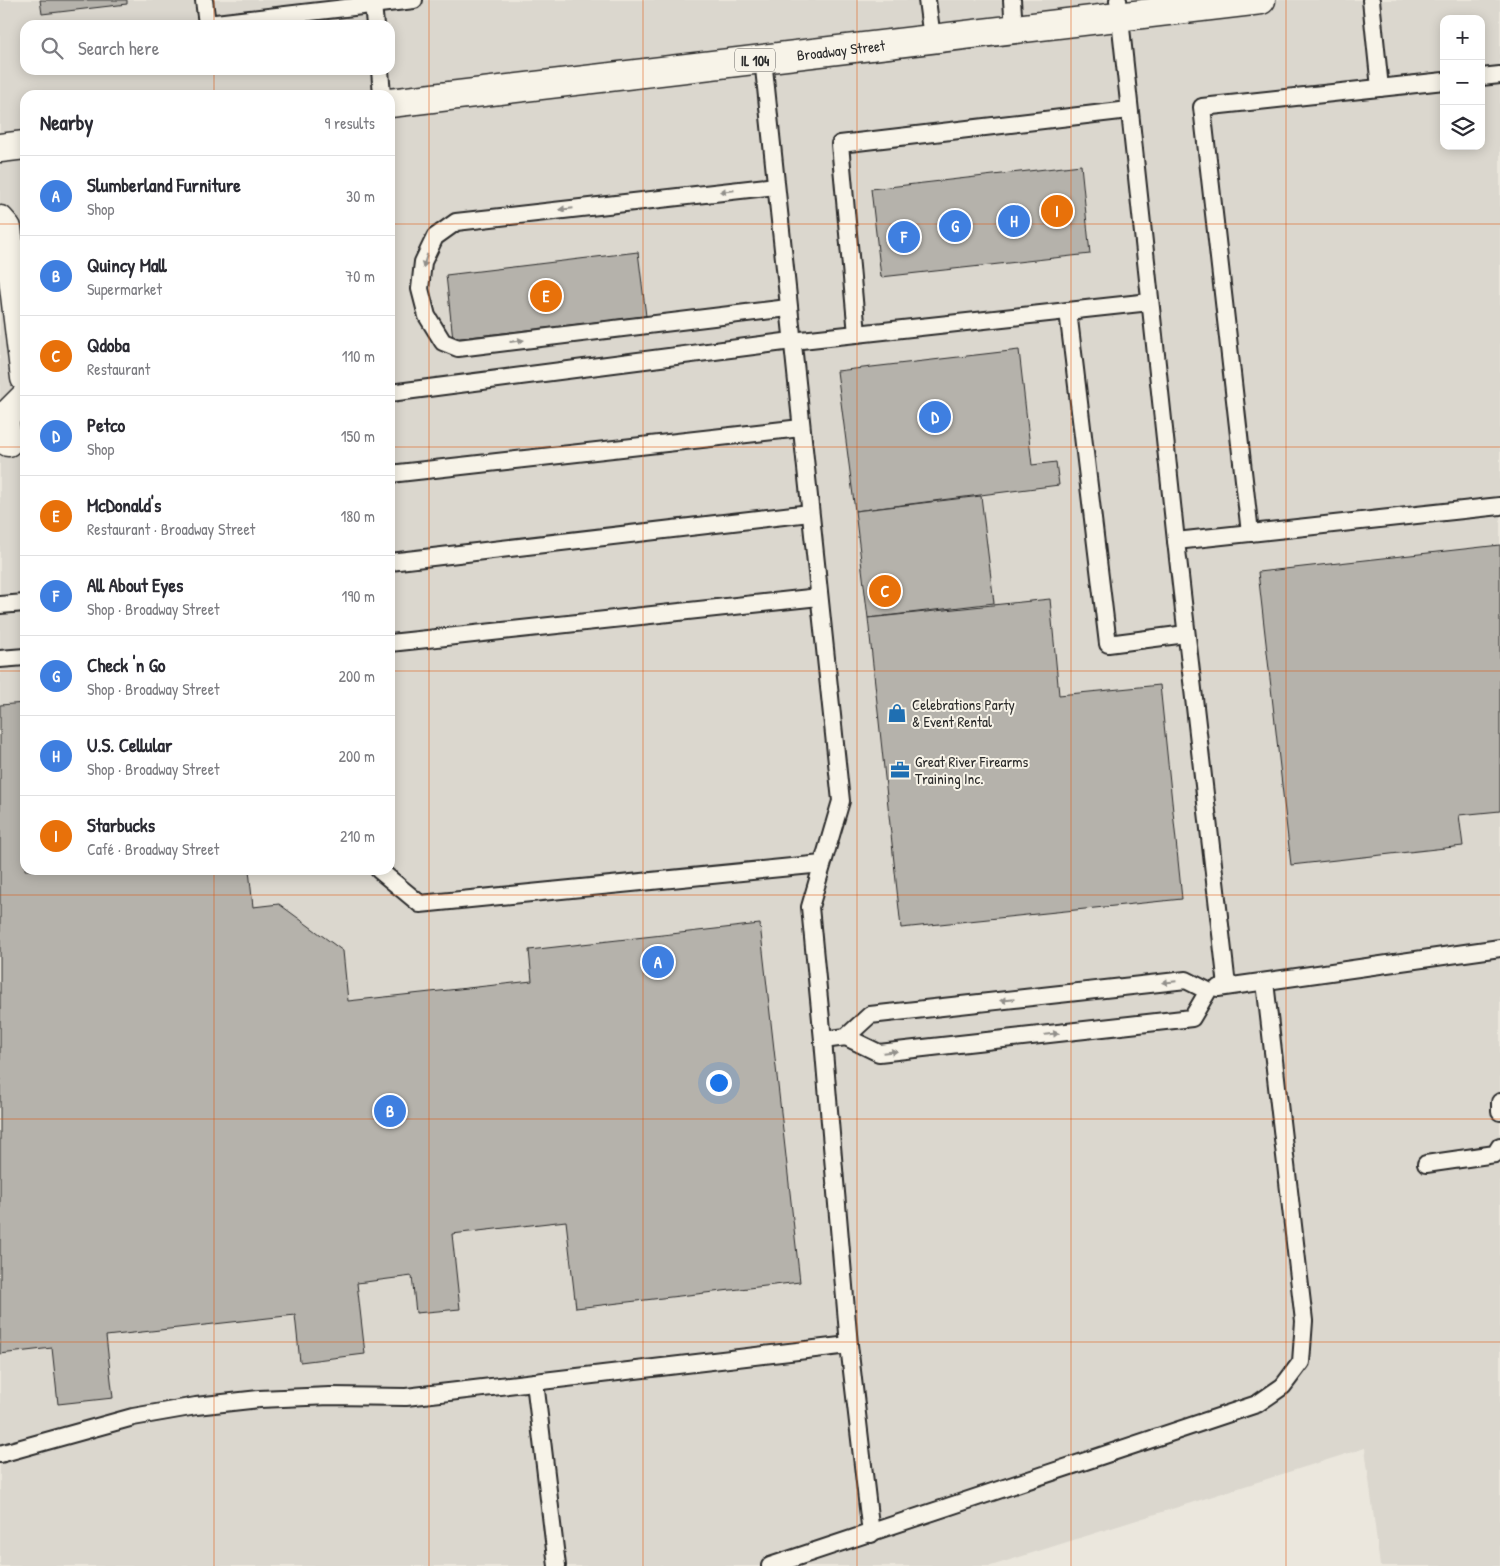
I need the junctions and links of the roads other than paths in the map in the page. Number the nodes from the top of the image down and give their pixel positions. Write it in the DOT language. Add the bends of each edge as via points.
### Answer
graph roads {
  1 [pos="204,0"];
  2 [pos="414,0"];
  3 [pos="927,0"];
  4 [pos="1012,0"];
  5 [pos="1261,0"];
  6 [pos="1371,0"];
  7 [pos="373,4"];
  8 [pos="1119,8"];
  9 [pos="206,20"];
  10 [pos="240,20"];
  11 [pos="375,20"];
  12 [pos="1014,29"];
  13 [pos="932,38"];
  14 [pos="763,59"];
  15 [pos="380,75"];
  16 [pos="1500,75"];
  17 [pos="1485,77"];
  18 [pos="1440,81"];
  19 [pos="1380,88"];
  20 [pos="382,90"];
  21 [pos="395,101"];
  22 [pos="1130,110"];
  23 [pos="20,146"];
  24 [pos="0,148"];
  25 [pos="776,186"];
  26 [pos="0,220"];
  27 [pos="1150,302"];
  28 [pos="788,308"];
  29 [pos="1068,311"];
  30 [pos="857,334"];
  31 [pos="20,336"];
  32 [pos="792,341"];
  33 [pos="395,392"];
  34 [pos="20,407"];
  35 [pos="801,428"];
  36 [pos="7,432"];
  37 [pos="395,473"];
  38 [pos="1500,506"];
  39 [pos="810,513"];
  40 [pos="1250,533"];
  41 [pos="1176,541"];
  42 [pos="395,561"];
  43 [pos="819,597"];
  44 [pos="20,603"];
  45 [pos="0,605"];
  46 [pos="1186,634"];
  47 [pos="395,642"];
  48 [pos="20,657"];
  49 [pos="0,659"];
  50 [pos="822,864"];
  51 [pos="385,875"];
  52 [pos="1500,948"];
  53 [pos="1265,982"];
  54 [pos="1227,986"];
  55 [pos="1208,991"];
  56 [pos="846,1037"];
  57 [pos="823,1040"];
  58 [pos="1500,1102"];
  59 [pos="1500,1112"];
  60 [pos="1500,1146"];
  61 [pos="1426,1164"];
  62 [pos="849,1345"];
  63 [pos="535,1382"];
  64 [pos="0,1454"];
  65 [pos="871,1534"];
  66 [pos="557,1566"];
  67 [pos="770,1566"];
  1 -- 9 [label="lane"];
  2 -- 7 [label="lane"];
  3 -- 13 [label="lane"];
  4 -- 12 [label="lane"];
  5 -- 8 [label="main road, Broadway Street / IL 104"];
  6 -- 19 [label="lane"];
  7 -- 10 [label="lane"];
  7 -- 11 [label="lane"];
  8 -- 12 [label="main road, Broadway Street / IL 104"];
  8 -- 22 [label="lane"];
  12 -- 13 [label="main road, Broadway Street / IL 104"];
  13 -- 14 [label="main road, Broadway Street / IL 104"];
  14 -- 21 [label="main road, Broadway Street / IL 104"];
  14 -- 25 [label="lane"];
  15 -- 20 [label="lane"];
  16 -- 17 [label="lane"];
  18 -- 19 [label="lane"];
  19 -- 40 [label="lane" via="1202,107"];
  22 -- 27 [label="lane"];
  22 -- 30 [label="lane" via="840,144"];
  23 -- 24 [label="main road"];
  25 -- 28 [label="lane"];
  25 -- 28 [label="lane, one-way" via="456,222 435,236 423,262 420,289 427,316 443,342 458,348"];
  26 -- 31 [label="main road" via="7,228"];
  27 -- 29 [label="lane"];
  27 -- 41 [label="lane"];
  28 -- 32 [label="lane"];
  29 -- 30 [label="lane"];
  29 -- 46 [label="lane" via="1108,644"];
  30 -- 32 [label="lane"];
  32 -- 33 [label="lane"];
  32 -- 35 [label="lane"];
  34 -- 36 [label="main road"];
  35 -- 37 [label="lane"];
  35 -- 39 [label="lane"];
  38 -- 40 [label="lane"];
  39 -- 42 [label="lane"];
  39 -- 43 [label="lane"];
  40 -- 41 [label="lane"];
  41 -- 46 [label="lane"];
  43 -- 47 [label="lane"];
  43 -- 50 [label="lane" via="841,801"];
  44 -- 45 [label="lane"];
  46 -- 54 [label="lane"];
  48 -- 49 [label="lane"];
  50 -- 51 [label="lane" via="420,904"];
  50 -- 57 [label="lane" via="810,907"];
  52 -- 53 [label="lane"];
  53 -- 54 [label="lane"];
  53 -- 65 [label="lane" via="1304,1320 1301,1362 1283,1386 1257,1404"];
  54 -- 55 [label="lane"];
  55 -- 56 [label="lane, one-way" via="1186,980 870,1015"];
  56 -- 55 [label="lane, one-way" via="879,1054 1192,1018"];
  56 -- 57 [label="lane"];
  57 -- 62 [label="lane"];
  58 -- 59 [label="lane"];
  60 -- 61 [label="lane" via="1494,1154"];
  62 -- 63 [label="lane"];
  62 -- 65 [label="lane"];
  63 -- 64 [label="lane" via="406,1397 330,1396 196,1406 133,1417"];
  63 -- 66 [label="lane"];
  65 -- 67 [label="lane"];
}
